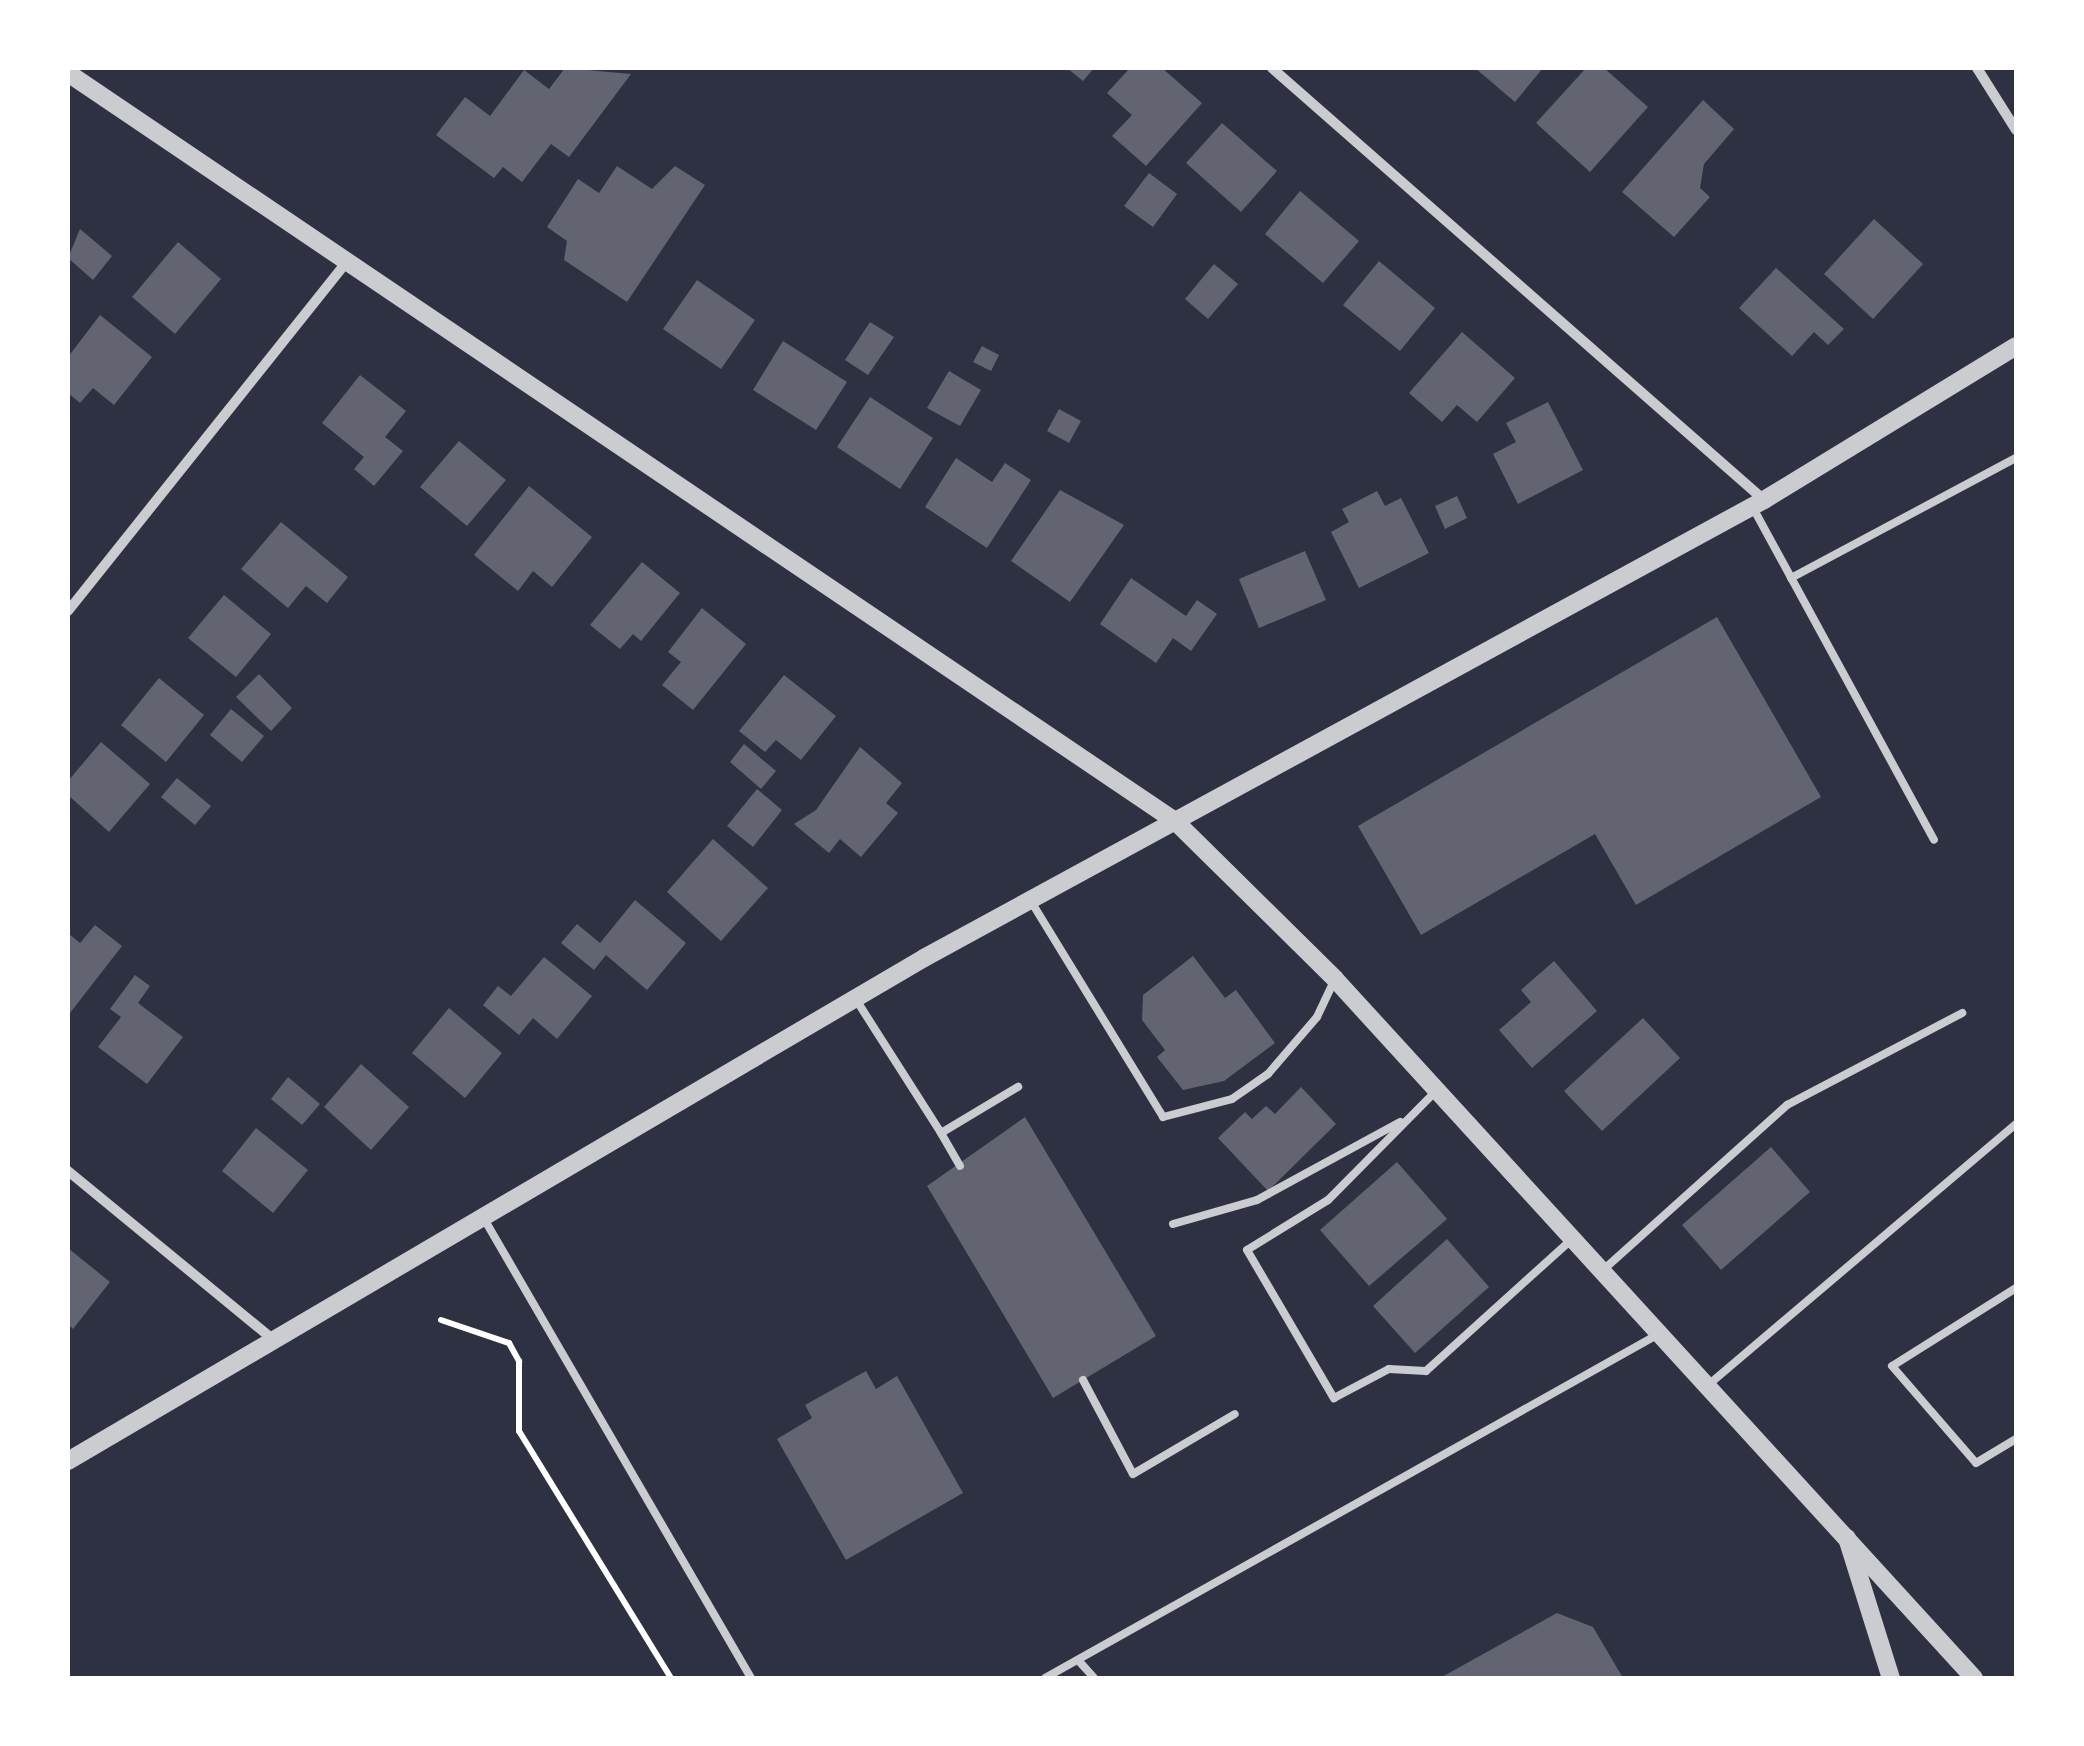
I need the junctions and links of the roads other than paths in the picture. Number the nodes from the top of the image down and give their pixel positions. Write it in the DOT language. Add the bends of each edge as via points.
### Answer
graph roads {
  1 [pos="1272,68"];
  2 [pos="1977,68"];
  3 [pos="68,74"];
  4 [pos="2016,130"];
  5 [pos="347,262"];
  6 [pos="2016,346"];
  7 [pos="2016,458"];
  8 [pos="1758,503"];
  9 [pos="1791,578"];
  10 [pos="68,611"];
  11 [pos="1175,821"];
  12 [pos="1934,840"];
  13 [pos="1030,900"];
  14 [pos="1334,979"];
  15 [pos="856,998"];
  16 [pos="1962,1013"];
  17 [pos="1018,1086"];
  18 [pos="1437,1090"];
  19 [pos="1408,1117"];
  20 [pos="2016,1124"];
  21 [pos="942,1133"];
  22 [pos="960,1166"];
  23 [pos="68,1171"];
  24 [pos="482,1216"];
  25 [pos="1174,1224"];
  26 [pos="1572,1240"];
  27 [pos="1602,1271"];
  28 [pos="2016,1288"];
  29 [pos="1658,1335"];
  30 [pos="274,1340"];
  31 [pos="1083,1380"];
  32 [pos="1707,1386"];
  33 [pos="1234,1414"];
  34 [pos="2016,1439"];
  35 [pos="68,1461"];
  36 [pos="1844,1528"];
  37 [pos="1078,1660"];
  38 [pos="751,1678"];
  39 [pos="1045,1678"];
  40 [pos="1094,1678"];
  41 [pos="1891,1678"];
  42 [pos="1974,1678"];
  1 -- 8 [label="street"];
  2 -- 4 [label="street"];
  3 -- 5 [label="street"];
  5 -- 10 [label="street"];
  5 -- 11 [label="street"];
  6 -- 8 [label="street"];
  7 -- 9 [label="lane"];
  8 -- 9 [label="lane"];
  8 -- 11 [label="street"];
  9 -- 12 [label="lane"];
  11 -- 13 [label="street"];
  11 -- 14 [label="street"];
  13 -- 14 [label="lane" via="1163,1117 1232,1099 1268,1074 1317,1018"];
  13 -- 15 [label="street"];
  14 -- 18 [label="street"];
  15 -- 21 [label="lane"];
  15 -- 24 [label="street"];
  16 -- 27 [label="lane" via="1787,1105"];
  17 -- 21 [label="lane"];
  18 -- 19 [label="lane"];
  18 -- 26 [label="street"];
  19 -- 25 [label="lane" via="1257,1200"];
  19 -- 26 [label="lane" via="1328,1200 1247,1250 1334,1398 1389,1369 1426,1371"];
  20 -- 32 [label="lane"];
  21 -- 22 [label="lane"];
  23 -- 30 [label="street"];
  24 -- 30 [label="street"];
  24 -- 38 [label="lane"];
  26 -- 27 [label="street"];
  27 -- 29 [label="street"];
  28 -- 34 [label="lane" via="1892,1366 1976,1463"];
  29 -- 32 [label="street"];
  29 -- 37 [label="lane"];
  30 -- 35 [label="street"];
  31 -- 33 [label="lane" via="1133,1474"];
  32 -- 36 [label="street"];
  36 -- 41 [label="street"];
  36 -- 42 [label="street"];
  37 -- 39 [label="lane"];
  37 -- 40 [label="lane"];
}
